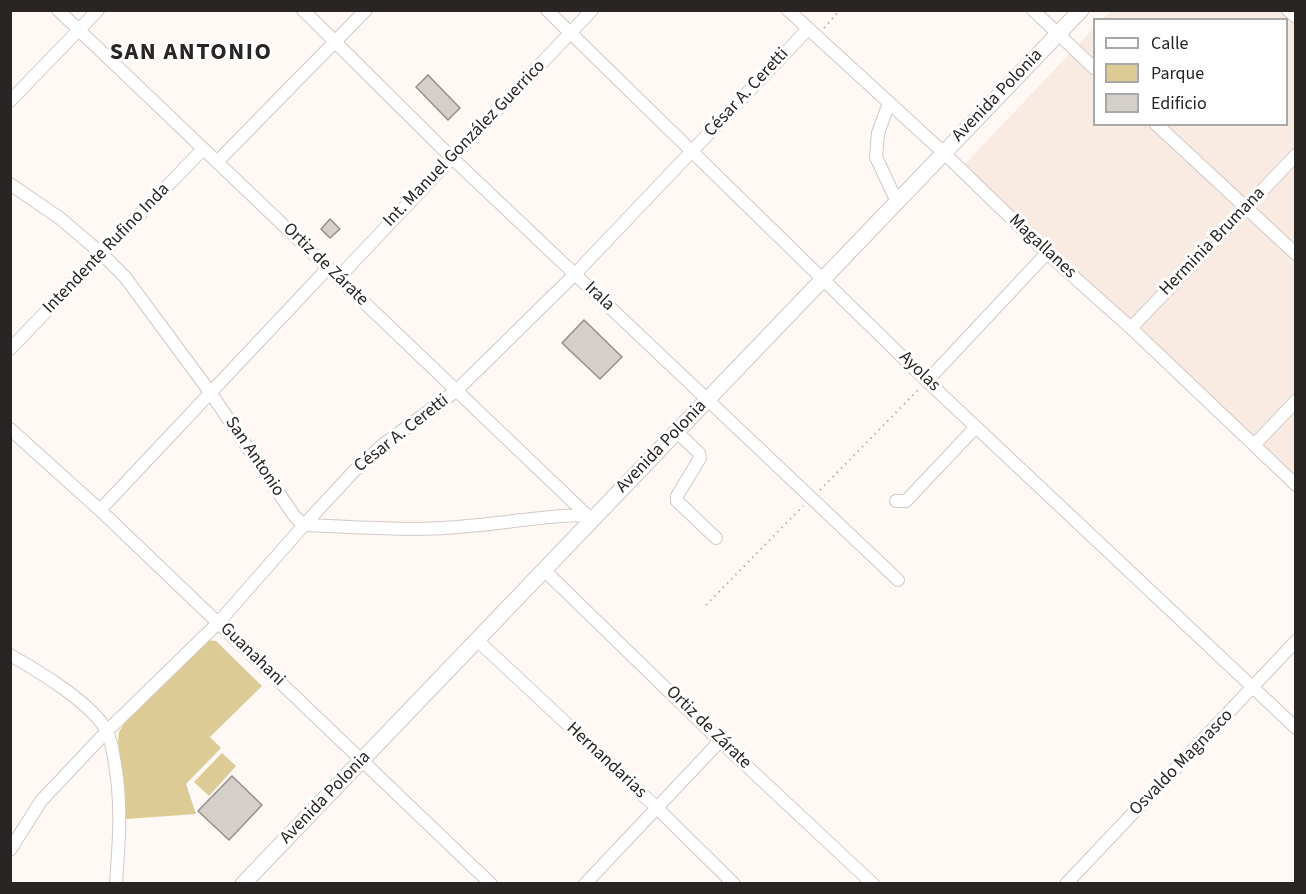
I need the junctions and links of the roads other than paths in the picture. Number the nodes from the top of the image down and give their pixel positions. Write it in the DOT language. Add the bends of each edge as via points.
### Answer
graph roads {
  1 [pos="58,10"];
  2 [pos="98,10"];
  3 [pos="303,10"];
  4 [pos="366,10"];
  5 [pos="547,10"];
  6 [pos="592,10"];
  7 [pos="788,10"];
  8 [pos="1033,10"];
  9 [pos="1081,10"];
  10 [pos="1288,10"];
  11 [pos="1296,17"];
  12 [pos="79,30"];
  13 [pos="570,33"];
  14 [pos="812,33"];
  15 [pos="1058,34"];
  16 [pos="336,42"];
  17 [pos="1093,66"];
  18 [pos="10,101"];
  19 [pos="889,103"];
  20 [pos="1158,126"];
  21 [pos="203,149"];
  22 [pos="692,151"];
  23 [pos="944,153"];
  24 [pos="1296,155"];
  25 [pos="451,157"];
  26 [pos="217,162"];
  27 [pos="10,184"];
  28 [pos="897,202"];
  29 [pos="1246,207"];
  30 [pos="1047,253"];
  31 [pos="102,254"];
  32 [pos="1296,254"];
  33 [pos="328,268"];
  34 [pos="575,274"];
  35 [pos="338,278"];
  36 [pos="823,279"];
  37 [pos="1131,328"];
  38 [pos="10,349"];
  39 [pos="927,381"];
  40 [pos="456,391"];
  41 [pos="210,392"];
  42 [pos="708,399"];
  43 [pos="1296,401"];
  44 [pos="976,427"];
  45 [pos="10,429"];
  46 [pos="677,432"];
  47 [pos="1254,445"];
  48 [pos="1296,485"];
  49 [pos="896,501"];
  50 [pos="100,510"];
  51 [pos="589,518"];
  52 [pos="304,525"];
  53 [pos="716,538"];
  54 [pos="545,571"];
  55 [pos="898,580"];
  56 [pos="218,623"];
  57 [pos="477,640"];
  58 [pos="1296,641"];
  59 [pos="10,655"];
  60 [pos="1252,688"];
  61 [pos="1296,728"];
  62 [pos="107,731"];
  63 [pos="720,741"];
  64 [pos="362,760"];
  65 [pos="657,808"];
  66 [pos="10,850"];
  67 [pos="116,884"];
  68 [pos="243,884"];
  69 [pos="491,884"];
  70 [pos="585,884"];
  71 [pos="734,884"];
  72 [pos="873,884"];
  73 [pos="1066,884"];
  1 -- 12 [label="street, Ortiz de Zárate"];
  2 -- 12 [label="street"];
  3 -- 16 [label="street, Irala"];
  4 -- 16 [label="street"];
  5 -- 13 [label="street, Ayolas"];
  6 -- 13 [label="street, Int. Manuel González Guerrico"];
  7 -- 14 [label="street, Magallanes"];
  8 -- 15 [label="street"];
  9 -- 15 [label="main road, Avenida Polonia"];
  10 -- 11 [label="street"];
  12 -- 18 [label="street"];
  12 -- 21 [label="street, Ortiz de Zárate"];
  13 -- 22 [label="street, Ayolas"];
  13 -- 25 [label="street, Int. Manuel González Guerrico"];
  14 -- 19 [label="street, Magallanes"];
  14 -- 22 [label="street, César A. Ceretti"];
  15 -- 17 [label="street"];
  15 -- 23 [label="main road, Avenida Polonia"];
  16 -- 25 [label="street, Irala"];
  16 -- 26 [label="street"];
  19 -- 23 [label="street, Magallanes"];
  19 -- 28 [label="street" via="878,133 876,157"];
  20 -- 29 [label="street"];
  21 -- 26 [label="street, Ortiz de Zárate"];
  21 -- 31 [label="street, Intendente Rufino Inda"];
  22 -- 34 [label="street, César A. Ceretti"];
  22 -- 36 [label="street, Ayolas"];
  23 -- 28 [label="main road, Avenida Polonia"];
  23 -- 30 [label="street, Magallanes"];
  24 -- 29 [label="street, Herminia Brumana"];
  25 -- 34 [label="street, Irala"];
  25 -- 35 [label="street, Int. Manuel González Guerrico"];
  26 -- 33 [label="street, Ortiz de Zárate"];
  27 -- 31 [label="street, San Antonio" via="62,219"];
  28 -- 36 [label="main road, Avenida Polonia"];
  29 -- 32 [label="street"];
  29 -- 37 [label="street, Herminia Brumana"];
  30 -- 37 [label="street, Magallanes"];
  30 -- 39 [label="street"];
  31 -- 38 [label="street, Intendente Rufino Inda"];
  31 -- 41 [label="street, San Antonio" via="124,277"];
  33 -- 35 [label="street, Ortiz de Zárate"];
  33 -- 41 [label="street"];
  34 -- 40 [label="street, César A. Ceretti"];
  34 -- 42 [label="street, Irala"];
  35 -- 40 [label="street, Ortiz de Zárate"];
  36 -- 39 [label="street, Ayolas"];
  36 -- 42 [label="main road, Avenida Polonia"];
  37 -- 47 [label="street, Magallanes"];
  39 -- 44 [label="street, Ayolas"];
  40 -- 51 [label="street, Ortiz de Zárate"];
  40 -- 52 [label="street, César A. Ceretti" via="384,444"];
  41 -- 50 [label="street"];
  41 -- 52 [label="street, San Antonio"];
  42 -- 46 [label="main road, Avenida Polonia"];
  42 -- 55 [label="street, Irala"];
  43 -- 47 [label="street"];
  44 -- 49 [label="street" via="906,501"];
  44 -- 60 [label="street, Ayolas"];
  45 -- 50 [label="street, Guanahani"];
  46 -- 51 [label="main road, Avenida Polonia"];
  46 -- 53 [label="street" via="700,458 677,501"];
  47 -- 48 [label="street, Magallanes"];
  50 -- 56 [label="street, Guanahani"];
  51 -- 52 [label="street" via="558,515 420,530"];
  51 -- 54 [label="main road, Avenida Polonia"];
  52 -- 56 [label="street, César A. Ceretti"];
  54 -- 57 [label="main road, Avenida Polonia"];
  54 -- 63 [label="street, Ortiz de Zárate"];
  56 -- 62 [label="street, César A. Ceretti"];
  56 -- 64 [label="street, Guanahani"];
  57 -- 64 [label="main road, Avenida Polonia"];
  57 -- 65 [label="street, Hernandarias"];
  58 -- 60 [label="street, Osvaldo Magnasco"];
  59 -- 62 [label="street" via="66,691"];
  60 -- 61 [label="street, Ayolas"];
  60 -- 73 [label="street, Osvaldo Magnasco"];
  62 -- 66 [label="street, César A. Ceretti" via="41,801"];
  62 -- 67 [label="street" via="120,813"];
  63 -- 65 [label="street"];
  63 -- 72 [label="street, Ortiz de Zárate"];
  64 -- 68 [label="main road, Avenida Polonia"];
  64 -- 69 [label="street, Guanahani"];
  65 -- 70 [label="street"];
  65 -- 71 [label="street, Hernandarias"];
}
